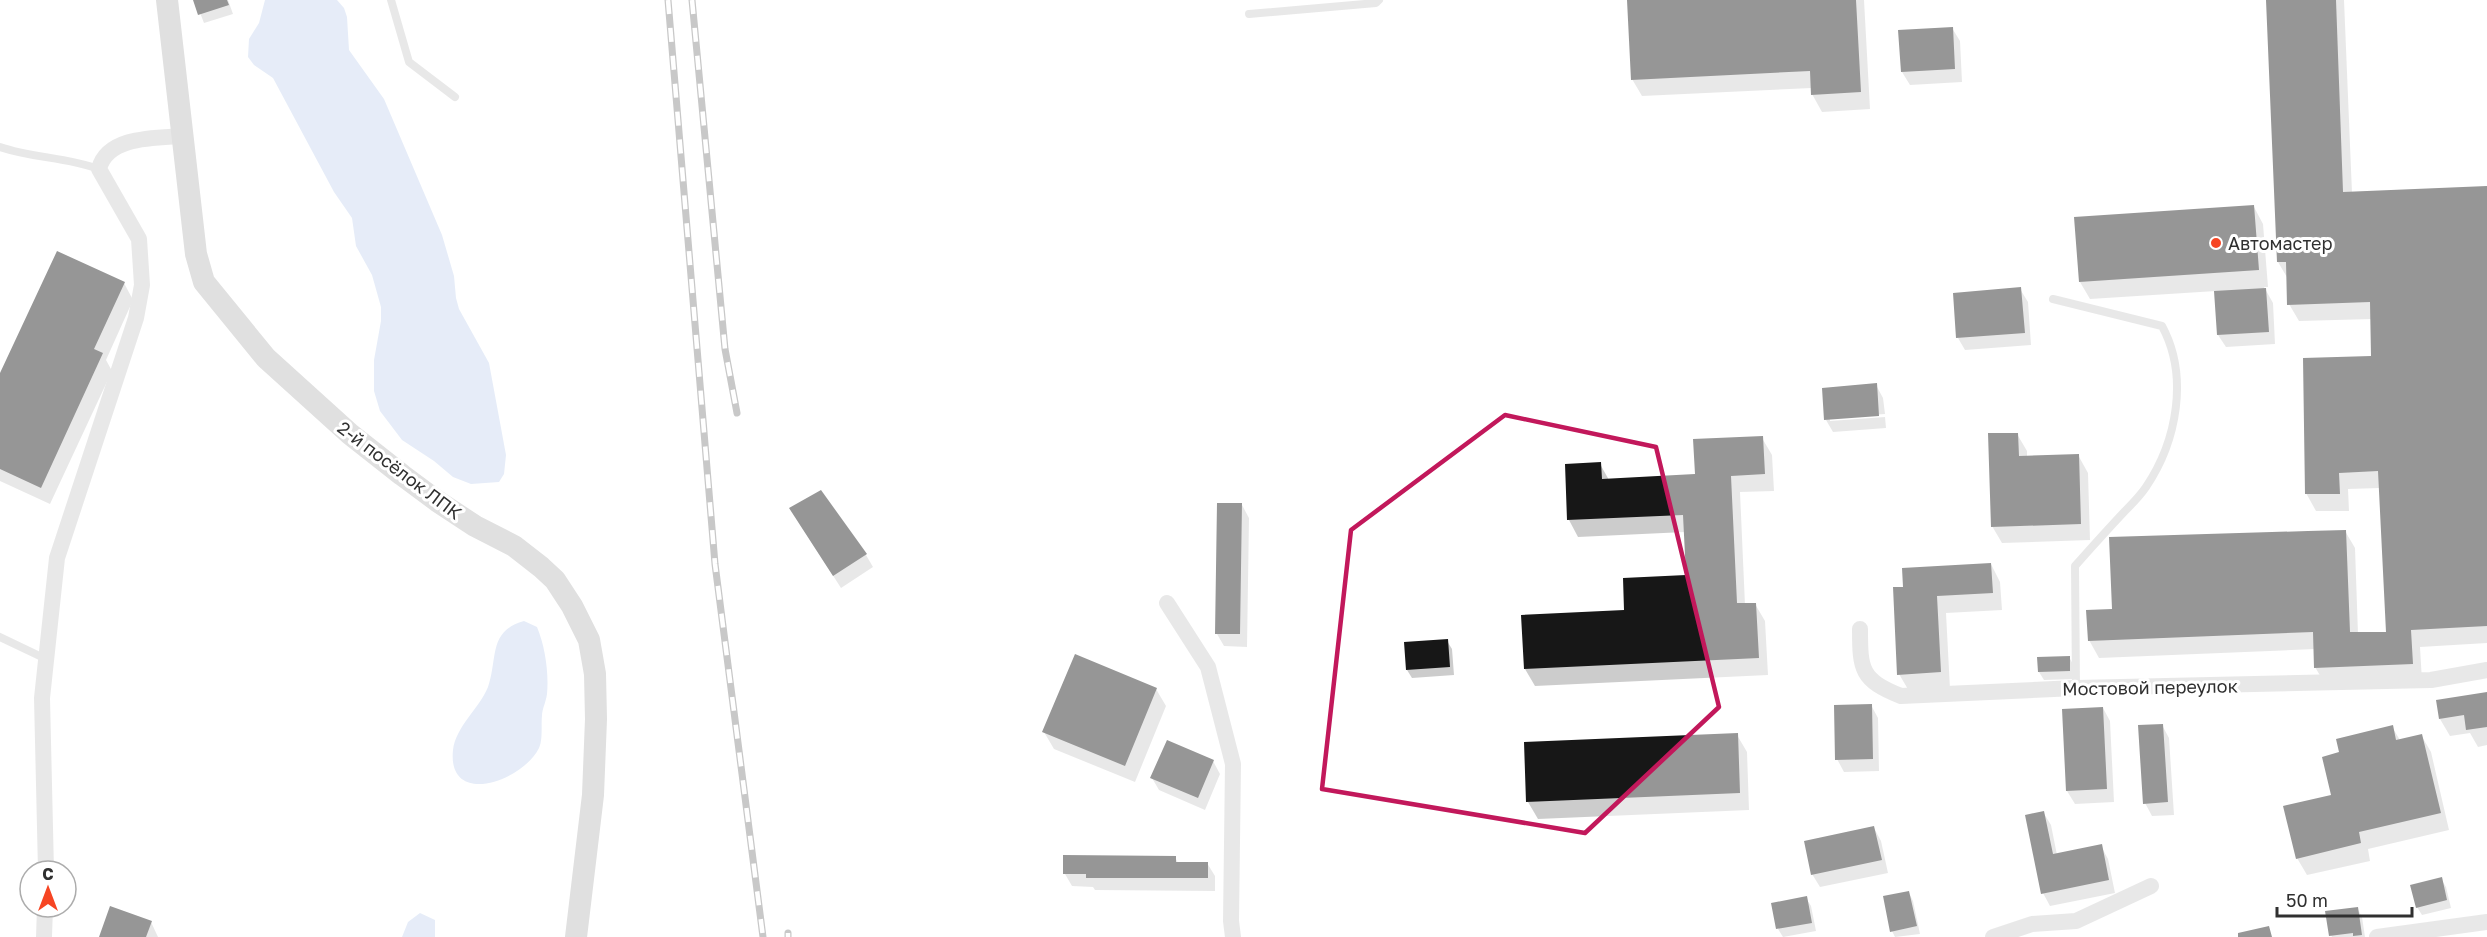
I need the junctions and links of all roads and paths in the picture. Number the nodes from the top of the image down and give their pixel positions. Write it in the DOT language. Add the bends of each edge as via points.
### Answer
graph roads {
  1 [pos="167,0"];
  2 [pos="391,0"];
  3 [pos="1378,0"];
  4 [pos="1249,14"];
  5 [pos="455,97"];
  6 [pos="183,136"];
  7 [pos="0,147"];
  8 [pos="99,169"];
  9 [pos="2053,299"];
  10 [pos="1167,603"];
  11 [pos="1860,629"];
  12 [pos="0,637"];
  13 [pos="46,659"];
  14 [pos="2487,670"];
  15 [pos="2076,688"];
  16 [pos="46,859"];
  17 [pos="2151,886"];
  18 [pos="45,919"];
  19 [pos="2487,922"];
  20 [pos="2079,929"];
  21 [pos="44,937"];
  22 [pos="576,937"];
  23 [pos="1233,937"];
  24 [pos="1993,937"];
  25 [pos="2377,937"];
  1 -- 6 [label="street, 2-й посёлок ЛПК"];
  2 -- 5 [label="lane" via="409,62"];
  3 -- 4 [label="lane"];
  6 -- 8 [label="street" via="114,147 104,155"];
  6 -- 22 [label="street, 2-й посёлок ЛПК" via="196,254 204,282 229,315 266,358 350,434 437,501 514,546 541,567 555,580 589,640 597,719 594,795"];
  7 -- 8 [label="lane" via="73,160"];
  8 -- 13 [label="street" via="139,239 140,302 57,558"];
  9 -- 15 [label="lane" via="2162,326 2172,344 2176,367 2173,425 2163,457 2146,489 2074,566"];
  10 -- 23 [label="street" via="1208,667 1233,764"];
  11 -- 15 [label="street, Мостовой переулок" via="1865,674 1879,688 1901,696"];
  12 -- 13 [label="lane"];
  13 -- 16 [label="street" via="42,698"];
  14 -- 15 [label="street, Мостовой переулок" via="2431,680"];
  17 -- 20 [label="street"];
  18 -- 21 [label="street"];
  19 -- 25 [label="street"];
  20 -- 24 [label="street" via="2032,924"];
}
